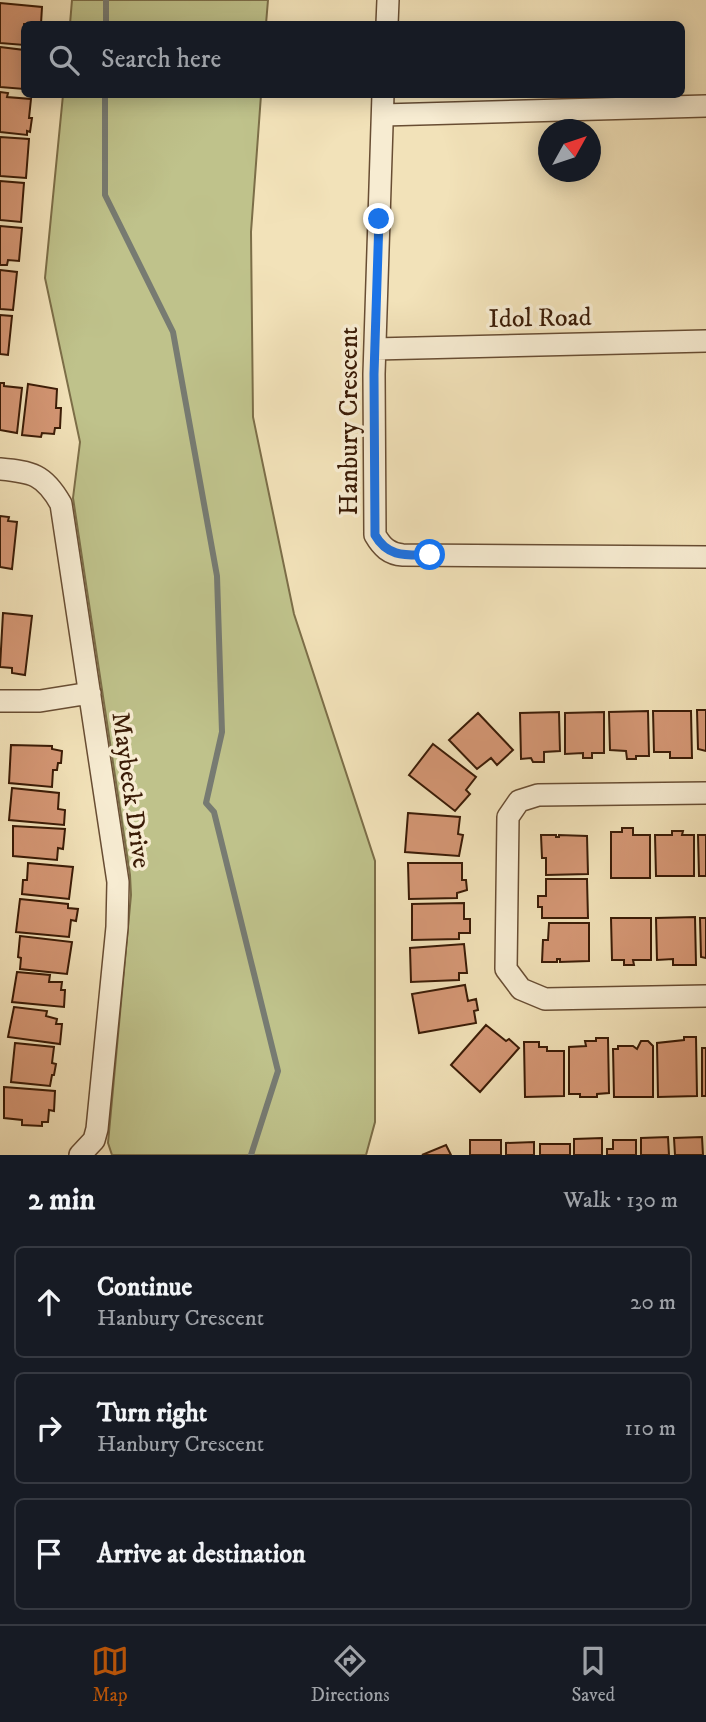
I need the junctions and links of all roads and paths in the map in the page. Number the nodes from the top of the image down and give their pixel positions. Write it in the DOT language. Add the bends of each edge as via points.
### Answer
graph roads {
  1 [pos="388,0"];
  2 [pos="387,21"];
  3 [pos="383,105"];
  4 [pos="706,106"];
  5 [pos="706,341"];
  6 [pos="375,349"];
  7 [pos="0,469"];
  8 [pos="706,557"];
  9 [pos="90,693"];
  10 [pos="0,701"];
  11 [pos="706,793"];
  12 [pos="706,996"];
  13 [pos="80,1155"];
  1 -- 2 [label="street"];
  3 -- 4 [label="street"];
  3 -- 6 [label="street, Hanbury Crescent"];
  5 -- 6 [label="street, Idol Road"];
  6 -- 8 [label="street, Hanbury Crescent" via="375,535 393,554"];
  7 -- 9 [label="street, Maybeck Drive" via="28,471 41,478 61,504"];
  9 -- 10 [label="street" via="40,701"];
  9 -- 13 [label="street, Maybeck Drive" via="118,882 97,1129"];
  11 -- 12 [label="street" via="538,795 519,801 508,817 506,955 506,969 513,980 521,989 545,999"];
}
